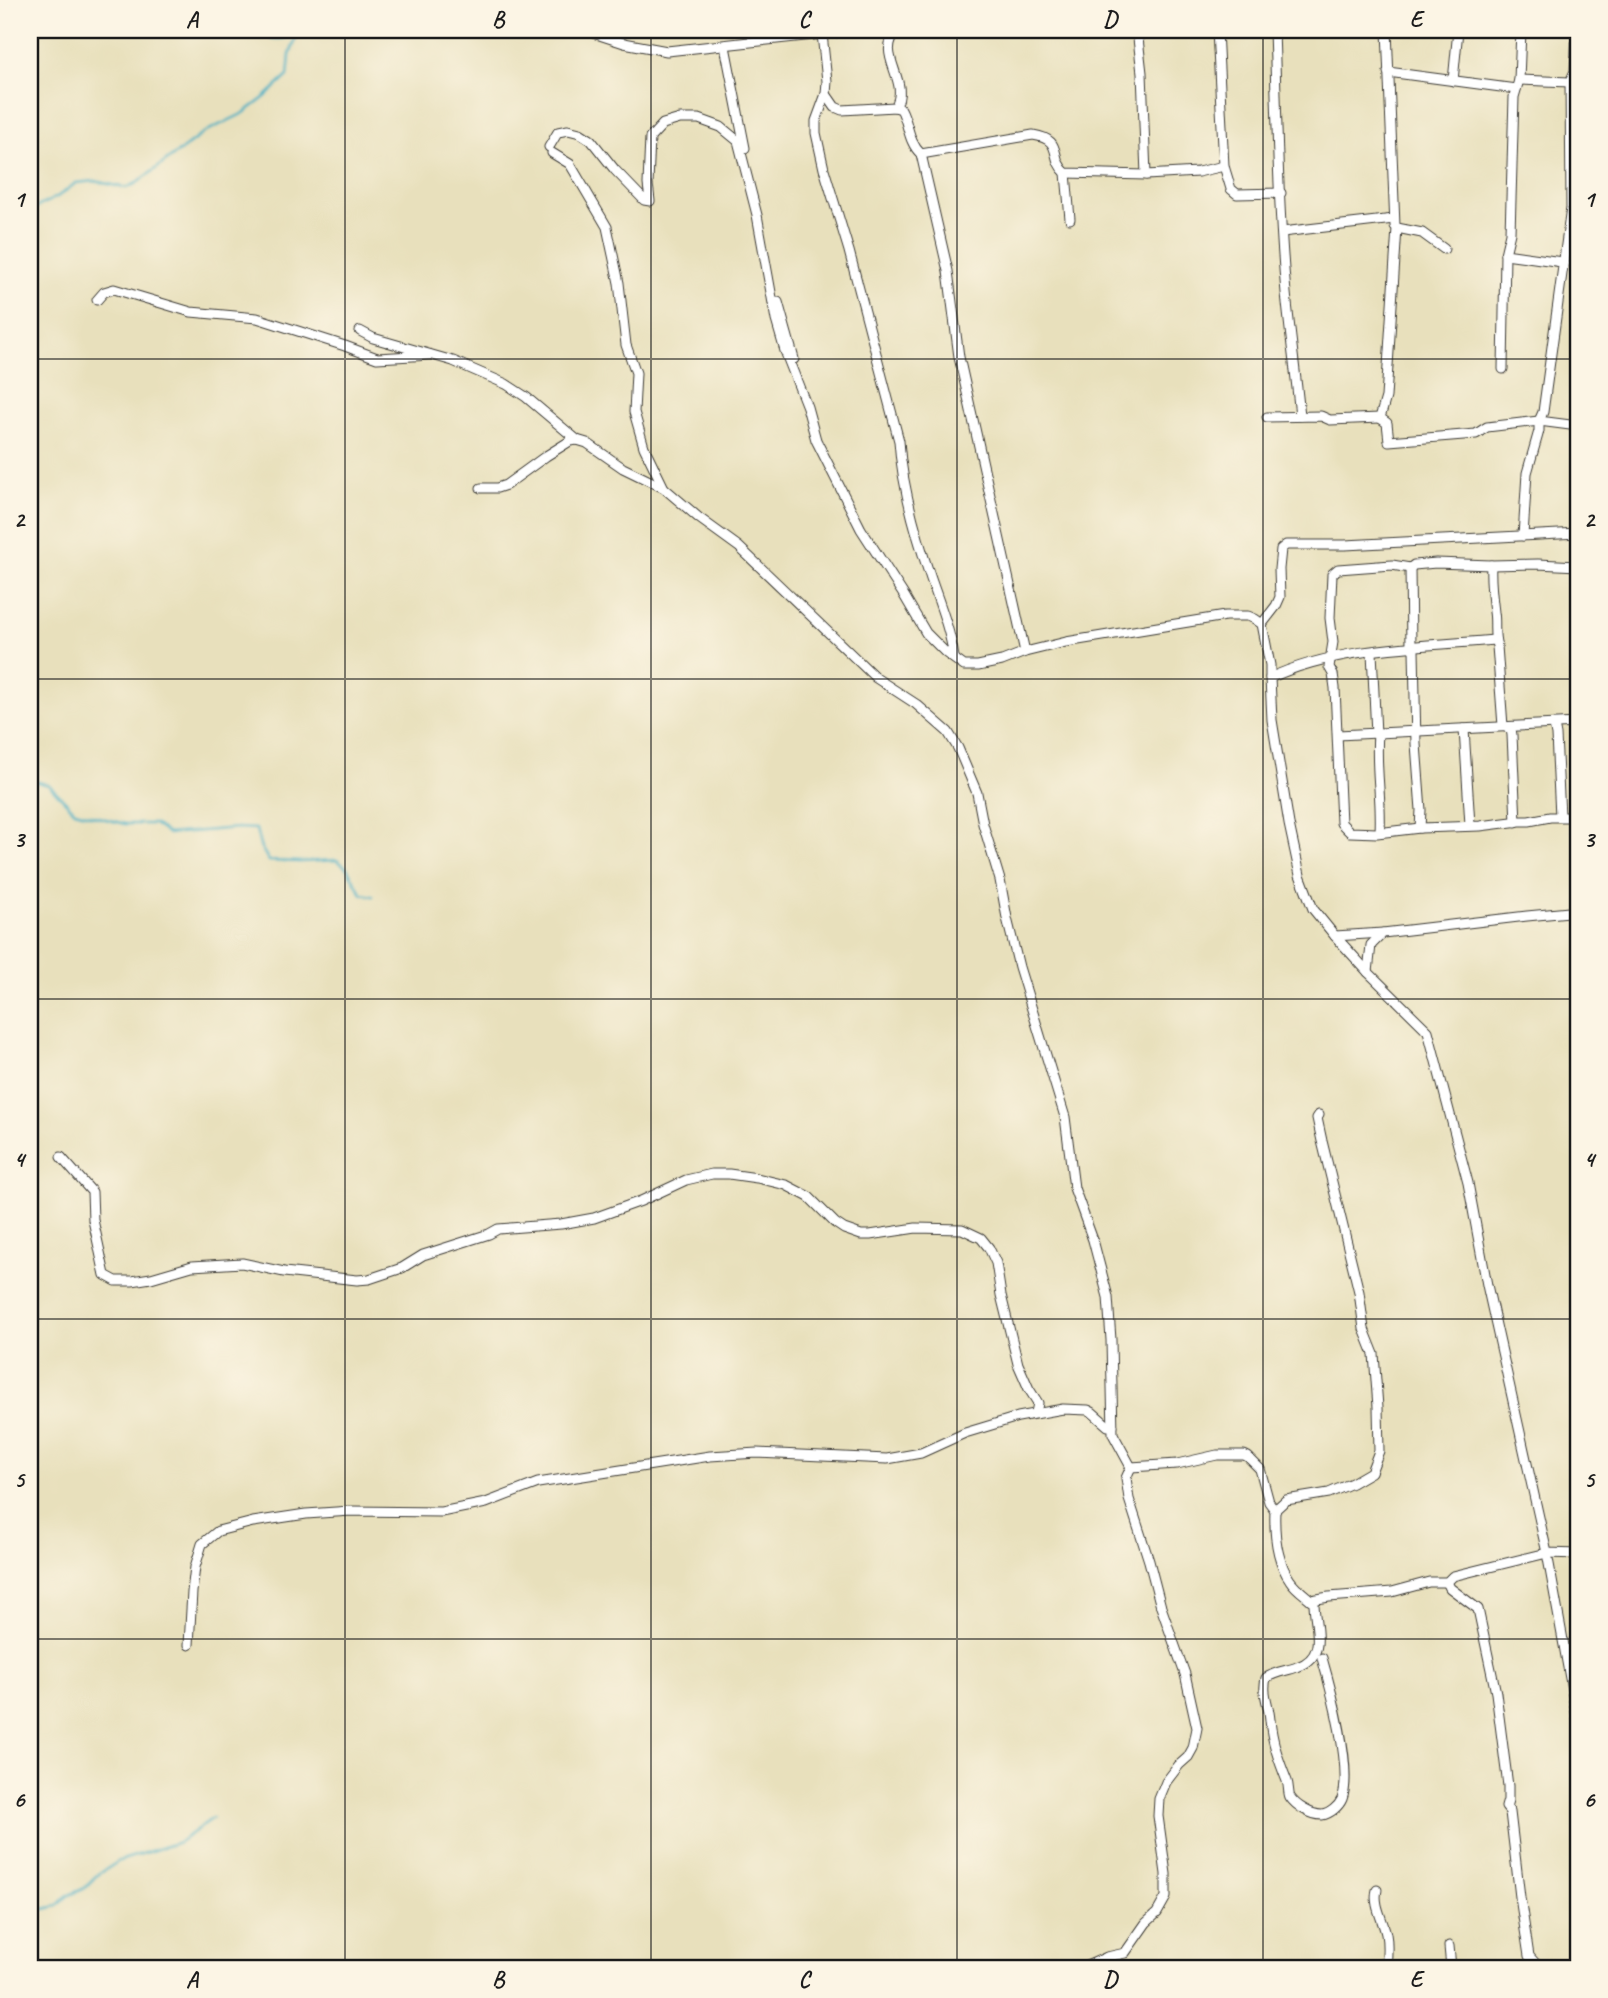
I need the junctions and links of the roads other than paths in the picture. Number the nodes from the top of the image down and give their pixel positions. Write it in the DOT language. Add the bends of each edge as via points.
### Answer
graph roads {
  1 [pos="584,30"];
  2 [pos="861,30"];
  3 [pos="898,30"];
  4 [pos="1137,30"];
  5 [pos="1217,30"];
  6 [pos="1274,30"];
  7 [pos="1387,30"];
  8 [pos="1458,30"];
  9 [pos="1521,30"];
  10 [pos="1577,30"];
  11 [pos="822,34"];
  12 [pos="726,46"];
  13 [pos="1388,72"];
  14 [pos="1453,82"];
  15 [pos="1570,82"];
  16 [pos="1518,84"];
  17 [pos="826,94"];
  18 [pos="895,107"];
  19 [pos="1574,122"];
  20 [pos="921,154"];
  21 [pos="1224,166"];
  22 [pos="1066,173"];
  23 [pos="1146,175"];
  24 [pos="1280,193"];
  25 [pos="1070,219"];
  26 [pos="1396,223"];
  27 [pos="1282,232"];
  28 [pos="1444,249"];
  29 [pos="1505,254"];
  30 [pos="1562,261"];
  31 [pos="97,300"];
  32 [pos="360,331"];
  33 [pos="430,355"];
  34 [pos="1503,369"];
  35 [pos="803,395"];
  36 [pos="1300,416"];
  37 [pos="1267,417"];
  38 [pos="1380,418"];
  39 [pos="1539,421"];
  40 [pos="1578,426"];
  41 [pos="577,440"];
  42 [pos="481,488"];
  43 [pos="664,488"];
  44 [pos="1578,533"];
  45 [pos="1523,536"];
  46 [pos="1491,565"];
  47 [pos="1578,566"];
  48 [pos="1410,568"];
  49 [pos="1262,624"];
  50 [pos="1495,640"];
  51 [pos="1411,647"];
  52 [pos="1025,652"];
  53 [pos="1372,652"];
  54 [pos="954,657"];
  55 [pos="1329,659"];
  56 [pos="1270,678"];
  57 [pos="1578,723"];
  58 [pos="1554,725"];
  59 [pos="1507,728"];
  60 [pos="1464,729"];
  61 [pos="1418,731"];
  62 [pos="1376,734"];
  63 [pos="1338,735"];
  64 [pos="1578,814"];
  65 [pos="1560,816"];
  66 [pos="1516,822"];
  67 [pos="1470,825"];
  68 [pos="1420,828"];
  69 [pos="1380,831"];
  70 [pos="1578,905"];
  71 [pos="1574,913"];
  72 [pos="1383,933"];
  73 [pos="1335,936"];
  74 [pos="1368,972"];
  75 [pos="1319,1115"];
  76 [pos="61,1157"];
  77 [pos="1036,1413"];
  78 [pos="1113,1426"];
  79 [pos="1131,1467"];
  80 [pos="1275,1510"];
  81 [pos="1547,1553"];
  82 [pos="1578,1554"];
  83 [pos="1447,1582"];
  84 [pos="1314,1600"];
  85 [pos="189,1645"];
  86 [pos="1322,1658"];
  87 [pos="1578,1722"];
  88 [pos="1377,1890"];
  89 [pos="1449,1946"];
  90 [pos="1107,1957"];
  91 [pos="1082,1968"];
  92 [pos="1109,1968"];
  93 [pos="1386,1968"];
  94 [pos="1451,1968"];
  95 [pos="1537,1968"];
  1 -- 12 [label="street" via="667,51"];
  2 -- 11 [label="street"];
  3 -- 18 [label="street" via="889,45 900,89"];
  4 -- 23 [label="street"];
  5 -- 21 [label="street"];
  6 -- 24 [label="street"];
  7 -- 13 [label="street"];
  8 -- 14 [label="street"];
  9 -- 16 [label="street"];
  10 -- 15 [label="street" via="1575,72"];
  11 -- 12 [label="street"];
  11 -- 17 [label="street"];
  12 -- 35 [label="street" via="769,265"];
  13 -- 14 [label="street"];
  13 -- 26 [label="street"];
  14 -- 16 [label="street"];
  15 -- 16 [label="street"];
  15 -- 19 [label="street"];
  16 -- 29 [label="street"];
  17 -- 18 [label="street" via="842,110"];
  17 -- 54 [label="street" via="816,121 824,169 899,441 908,498"];
  18 -- 20 [label="street" via="901,109 913,147"];
  19 -- 30 [label="street" via="1571,208"];
  20 -- 22 [label="street" via="1033,135 1054,145 1058,166"];
  20 -- 52 [label="street" via="948,271 959,357"];
  21 -- 23 [label="street"];
  21 -- 24 [label="street" via="1230,189 1237,194"];
  22 -- 23 [label="street"];
  22 -- 25 [label="street"];
  24 -- 27 [label="street"];
  26 -- 27 [label="street"];
  26 -- 28 [label="street" via="1422,233"];
  26 -- 38 [label="street" via="1386,397"];
  27 -- 36 [label="street"];
  29 -- 30 [label="street"];
  29 -- 34 [label="street"];
  30 -- 39 [label="street"];
  31 -- 33 [label="street" via="114,289 191,312 257,318 377,358"];
  32 -- 33 [label="street"];
  33 -- 41 [label="street" via="453,360 506,384"];
  35 -- 43 [label="street" via="776,320 738,141 721,127 699,119 663,124 650,138 650,201 637,193 592,140 568,130 558,132 551,150 570,164 607,227 626,345 636,373 634,412 644,447"];
  35 -- 54 [label="street" via="821,453 861,530 926,633"];
  36 -- 37 [label="street"];
  36 -- 38 [label="street"];
  38 -- 39 [label="street" via="1387,423 1389,441 1397,442 1476,434 1487,427"];
  39 -- 40 [label="street"];
  39 -- 45 [label="street" via="1527,473"];
  41 -- 42 [label="street" via="545,456 506,485"];
  41 -- 43 [label="street"];
  43 -- 78 [label="street" via="739,547 877,678 938,722 958,747 976,793 1018,967 1065,1117 1074,1188 1108,1297"];
  44 -- 45 [label="street"];
  45 -- 49 [label="street" via="1286,545 1279,569 1280,597"];
  46 -- 47 [label="street"];
  46 -- 48 [label="street" via="1436,563"];
  46 -- 50 [label="street"];
  48 -- 51 [label="street"];
  48 -- 55 [label="street" via="1360,566 1338,569 1332,575 1333,652"];
  49 -- 52 [label="street" via="1248,616 1225,616"];
  49 -- 56 [label="street"];
  50 -- 51 [label="street"];
  50 -- 59 [label="street" via="1503,726"];
  51 -- 53 [label="street"];
  51 -- 61 [label="street"];
  52 -- 54 [label="street" via="968,666"];
  53 -- 55 [label="street"];
  53 -- 62 [label="street"];
  55 -- 56 [label="street"];
  55 -- 63 [label="street"];
  56 -- 73 [label="street" via="1275,739 1300,875 1313,909"];
  57 -- 58 [label="street"];
  58 -- 59 [label="street"];
  58 -- 65 [label="street"];
  59 -- 60 [label="street"];
  59 -- 66 [label="street" via="1512,735"];
  60 -- 61 [label="street"];
  60 -- 67 [label="street"];
  61 -- 62 [label="street"];
  61 -- 68 [label="street"];
  62 -- 63 [label="street"];
  62 -- 69 [label="street"];
  63 -- 69 [label="street" via="1341,823 1350,832"];
  64 -- 65 [label="street"];
  65 -- 66 [label="street"];
  66 -- 67 [label="street"];
  67 -- 68 [label="street"];
  68 -- 69 [label="street"];
  70 -- 71 [label="street"];
  71 -- 72 [label="street"];
  72 -- 73 [label="street"];
  72 -- 74 [label="street" via="1371,945"];
  73 -- 74 [label="street"];
  74 -- 81 [label="street" via="1429,1031 1468,1183"];
  75 -- 80 [label="street" via="1364,1329 1374,1354 1379,1451 1371,1472 1339,1490 1286,1500"];
  76 -- 77 [label="street" via="92,1192 105,1275 116,1281 151,1278 192,1266 242,1263 284,1272 369,1279 498,1229 594,1218 712,1174 786,1185 809,1197 835,1223 861,1235 916,1228 962,1229 981,1238 996,1263 1018,1364 1038,1403"];
  77 -- 78 [label="street" via="1088,1410"];
  77 -- 85 [label="street" via="904,1457 710,1456 538,1483 486,1503 441,1512 306,1514 218,1531 202,1544 195,1567"];
  78 -- 79 [label="street"];
  79 -- 80 [label="street" via="1244,1455 1260,1469"];
  79 -- 90 [label="street" via="1126,1478 1129,1499 1198,1728 1193,1748 1166,1782 1159,1799 1166,1897 1125,1953"];
  80 -- 84 [label="street" via="1275,1536 1283,1567 1292,1583"];
  81 -- 82 [label="street"];
  81 -- 83 [label="street" via="1453,1576"];
  81 -- 87 [label="street"];
  83 -- 84 [label="street"];
  83 -- 95 [label="street" via="1478,1609 1496,1693 1508,1787 1506,1807 1514,1832 1523,1919"];
  84 -- 86 [label="street" via="1315,1654 1306,1664 1266,1678 1264,1694 1290,1797 1304,1809 1323,1815 1341,1801 1346,1771 1338,1714"];
  88 -- 93 [label="street" via="1376,1903 1387,1936"];
  89 -- 94 [label="street"];
  90 -- 91 [label="street"];
  90 -- 92 [label="street"];
}
